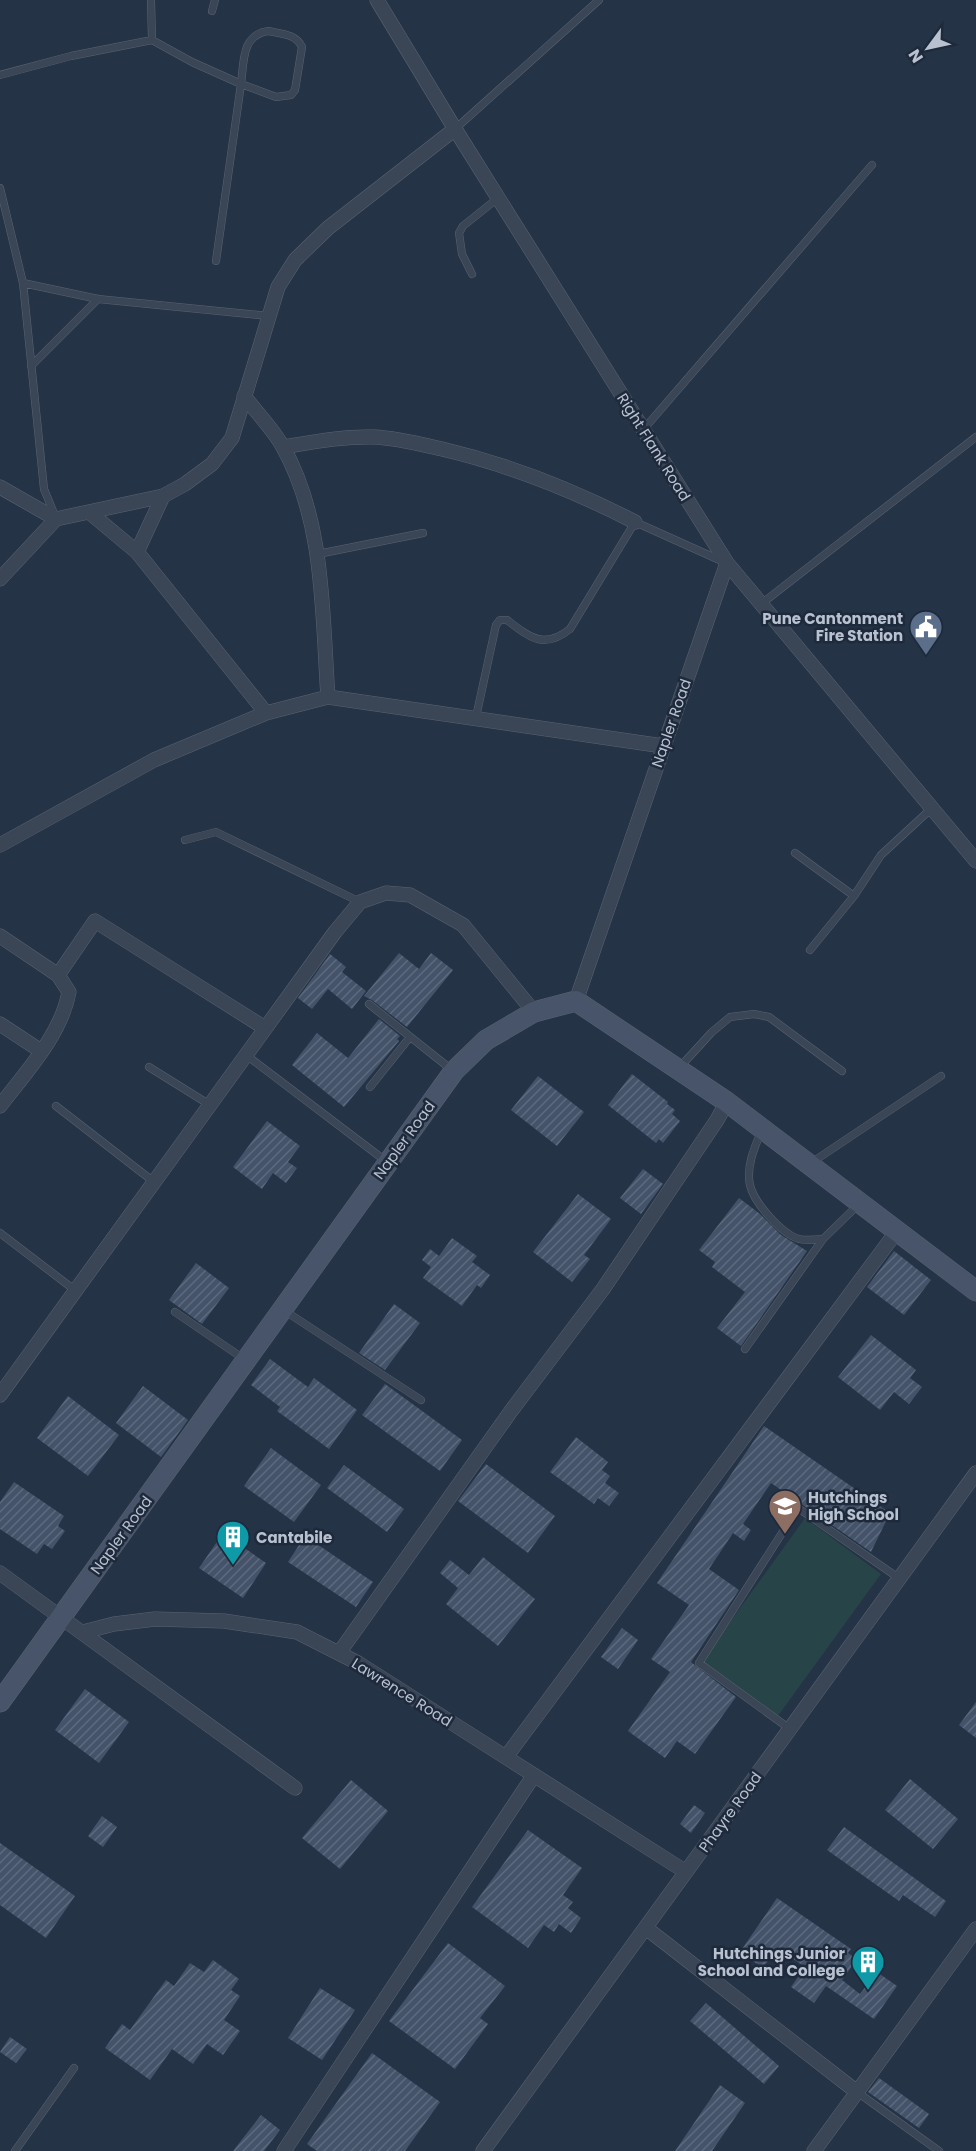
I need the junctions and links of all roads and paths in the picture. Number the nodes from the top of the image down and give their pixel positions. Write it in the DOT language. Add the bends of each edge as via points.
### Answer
graph roads {
  1 [pos="151,0"];
  2 [pos="215,0"];
  3 [pos="377,0"];
  4 [pos="599,0"];
  5 [pos="212,11"];
  6 [pos="152,40"];
  7 [pos="0,75"];
  8 [pos="241,84"];
  9 [pos="455,129"];
  10 [pos="872,165"];
  11 [pos="0,188"];
  12 [pos="498,198"];
  13 [pos="216,261"];
  14 [pos="472,274"];
  15 [pos="23,283"];
  16 [pos="98,299"];
  17 [pos="269,316"];
  18 [pos="32,366"];
  19 [pos="244,396"];
  20 [pos="643,430"];
  21 [pos="976,437"];
  22 [pos="283,447"];
  23 [pos="0,487"];
  24 [pos="163,496"];
  25 [pos="89,512"];
  26 [pos="56,519"];
  27 [pos="635,522"];
  28 [pos="423,533"];
  29 [pos="137,552"];
  30 [pos="318,554"];
  31 [pos="727,563"];
  32 [pos="0,579"];
  33 [pos="761,604"];
  34 [pos="328,697"];
  35 [pos="266,713"];
  36 [pos="476,717"];
  37 [pos="663,746"];
  38 [pos="932,808"];
  39 [pos="185,840"];
  40 [pos="0,845"];
  41 [pos="795,853"];
  42 [pos="976,861"];
  43 [pos="854,896"];
  44 [pos="360,902"];
  45 [pos="0,936"];
  46 [pos="810,951"];
  47 [pos="58,975"];
  48 [pos="576,1000"];
  49 [pos="369,1004"];
  50 [pos="534,1012"];
  51 [pos="0,1024"];
  52 [pos="265,1028"];
  53 [pos="410,1037"];
  54 [pos="41,1052"];
  55 [pos="246,1055"];
  56 [pos="149,1067"];
  57 [pos="678,1069"];
  58 [pos="454,1071"];
  59 [pos="842,1071"];
  60 [pos="941,1076"];
  61 [pos="370,1087"];
  62 [pos="727,1102"];
  63 [pos="210,1105"];
  64 [pos="0,1106"];
  65 [pos="56,1106"];
  66 [pos="762,1129"];
  67 [pos="388,1163"];
  68 [pos="809,1165"];
  69 [pos="154,1182"];
  70 [pos="860,1203"];
  71 [pos="897,1231"];
  72 [pos="0,1233"];
  73 [pos="823,1239"];
  74 [pos="75,1291"];
  75 [pos="976,1291"];
  76 [pos="282,1310"];
  77 [pos="175,1312"];
  78 [pos="745,1349"];
  79 [pos="246,1361"];
  80 [pos="0,1395"];
  81 [pos="421,1400"];
  82 [pos="976,1473"];
  83 [pos="0,1573"];
  84 [pos="900,1579"];
  85 [pos="62,1617"];
  86 [pos="83,1632"];
  87 [pos="339,1653"];
  88 [pos="0,1702"];
  89 [pos="790,1730"];
  90 [pos="506,1758"];
  91 [pos="534,1775"];
  92 [pos="295,1788"];
  93 [pos="686,1872"];
  94 [pos="646,1928"];
  95 [pos="976,1929"];
  96 [pos="74,2068"];
  97 [pos="857,2092"];
  98 [pos="15,2151"];
  99 [pos="284,2151"];
  100 [pos="483,2151"];
  101 [pos="814,2151"];
  102 [pos="939,2151"];
  1 -- 6 [label="lane"];
  2 -- 5 [label="lane"];
  3 -- 9 [label="street, Right Flank Road"];
  4 -- 9 [label="lane"];
  6 -- 7 [label="lane"];
  6 -- 8 [label="lane"];
  8 -- 8 [label="lane" via="276,97 291,95 296,90 302,54 299,41 268,31 253,37 245,50"];
  8 -- 13 [label="lane"];
  9 -- 12 [label="street, Right Flank Road"];
  9 -- 17 [label="street" via="328,228 296,260 278,287"];
  10 -- 20 [label="lane"];
  11 -- 15 [label="lane"];
  12 -- 14 [label="lane" via="459,233 462,254"];
  12 -- 20 [label="street, Right Flank Road"];
  15 -- 16 [label="lane"];
  15 -- 18 [label="lane"];
  16 -- 17 [label="lane"];
  16 -- 18 [label="lane"];
  17 -- 19 [label="street"];
  18 -- 26 [label="lane" via="44,489"];
  19 -- 22 [label="street"];
  19 -- 24 [label="street" via="231,438 212,464"];
  20 -- 31 [label="street, Right Flank Road"];
  21 -- 33 [label="lane"];
  22 -- 27 [label="street" via="334,438 375,437 423,444 518,470"];
  22 -- 30 [label="street" via="305,498"];
  23 -- 26 [label="street"];
  24 -- 25 [label="street"];
  24 -- 29 [label="street"];
  25 -- 26 [label="street"];
  25 -- 29 [label="street"];
  26 -- 32 [label="street"];
  27 -- 31 [label="lane"];
  27 -- 36 [label="lane" via="570,629 559,638 530,636 507,620 496,625"];
  28 -- 30 [label="lane"];
  29 -- 35 [label="street"];
  30 -- 34 [label="street"];
  31 -- 33 [label="street, Right Flank Road"];
  31 -- 37 [label="street, Napler Road"];
  33 -- 38 [label="street, Right Flank Road"];
  34 -- 35 [label="street"];
  34 -- 36 [label="street"];
  35 -- 40 [label="street" via="154,760"];
  36 -- 37 [label="street"];
  37 -- 48 [label="street, Napler Road"];
  38 -- 42 [label="street, Right Flank Road"];
  38 -- 43 [label="lane" via="881,855"];
  39 -- 44 [label="lane" via="216,832"];
  41 -- 43 [label="lane"];
  43 -- 46 [label="lane"];
  44 -- 50 [label="street" via="386,893 410,895 463,925"];
  44 -- 52 [label="street"];
  45 -- 47 [label="street"];
  47 -- 52 [label="street" via="95,921"];
  47 -- 54 [label="street" via="69,992 66,1009"];
  48 -- 50 [label="street, Napler Road"];
  48 -- 57 [label="street"];
  49 -- 53 [label="lane"];
  50 -- 58 [label="street, Napler Road" via="486,1040"];
  51 -- 54 [label="street"];
  52 -- 55 [label="street"];
  53 -- 58 [label="lane"];
  53 -- 61 [label="lane"];
  54 -- 64 [label="street"];
  55 -- 63 [label="street"];
  55 -- 67 [label="lane"];
  56 -- 63 [label="lane"];
  57 -- 59 [label="lane" via="730,1017 754,1014 769,1017"];
  57 -- 62 [label="street"];
  58 -- 67 [label="street, Napler Road"];
  60 -- 68 [label="lane"];
  62 -- 66 [label="street"];
  62 -- 87 [label="street" via="603,1289"];
  63 -- 69 [label="street"];
  65 -- 69 [label="lane"];
  66 -- 68 [label="street"];
  66 -- 73 [label="lane" via="750,1165 750,1184 756,1200 799,1239"];
  67 -- 76 [label="street, Napler Road"];
  68 -- 70 [label="street"];
  69 -- 74 [label="street"];
  70 -- 71 [label="street"];
  70 -- 73 [label="lane"];
  71 -- 75 [label="street"];
  71 -- 90 [label="street"];
  72 -- 74 [label="lane"];
  73 -- 78 [label="lane"];
  74 -- 80 [label="street"];
  76 -- 79 [label="street, Napler Road"];
  76 -- 81 [label="lane"];
  77 -- 79 [label="lane"];
  79 -- 85 [label="street, Napler Road"];
  82 -- 84 [label="street, Phayre Road"];
  83 -- 85 [label="street"];
  84 -- 89 [label="street, Phayre Road"];
  84 -- 89 [label="lane" via="798,1508 699,1663"];
  85 -- 86 [label="street"];
  85 -- 88 [label="street, Napler Road"];
  86 -- 87 [label="street, Lawrence Road" via="154,1619 224,1621 297,1632"];
  86 -- 92 [label="street"];
  87 -- 90 [label="street, Lawrence Road"];
  89 -- 93 [label="street, Phayre Road"];
  90 -- 91 [label="street, Lawrence Road"];
  91 -- 93 [label="street, Lawrence Road"];
  91 -- 99 [label="street"];
  93 -- 94 [label="street, Phayre Road"];
  94 -- 97 [label="street"];
  94 -- 100 [label="street, Phayre Road"];
  95 -- 97 [label="street"];
  96 -- 98 [label="lane"];
  97 -- 101 [label="street"];
  97 -- 102 [label="lane"];
}
